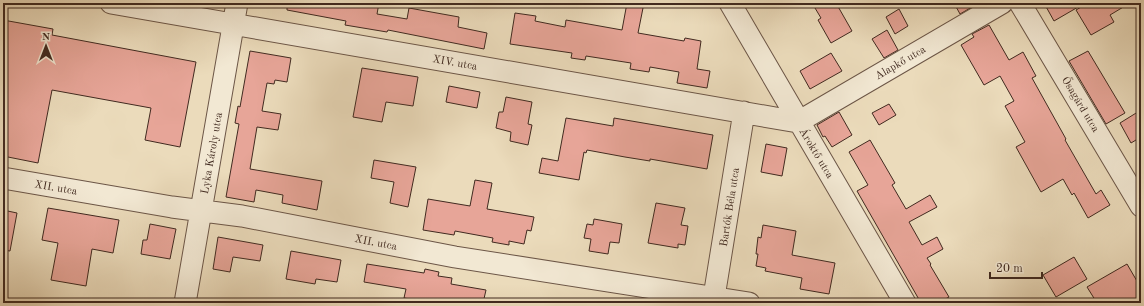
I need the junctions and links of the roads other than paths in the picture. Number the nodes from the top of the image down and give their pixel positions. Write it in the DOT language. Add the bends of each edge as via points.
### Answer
graph roads {
  1 [pos="111,3"];
  2 [pos="237,3"];
  3 [pos="730,3"];
  4 [pos="1002,3"];
  5 [pos="1020,3"];
  6 [pos="233,24"];
  7 [pos="744,112"];
  8 [pos="798,122"];
  9 [pos="3,178"];
  10 [pos="1141,206"];
  11 [pos="201,210"];
  12 [pos="714,300"];
  13 [pos="185,303"];
  14 [pos="749,303"];
  15 [pos="905,303"];
  1 -- 6 [label="street, XIV. utca"];
  2 -- 6 [label="street, Lyka Károly utca"];
  3 -- 8 [label="street, Ároktő utca"];
  4 -- 8 [label="street, Alapkő utca"];
  5 -- 10 [label="street, Ősagárd utca"];
  6 -- 7 [label="street, XIV. utca"];
  6 -- 11 [label="street, Lyka Károly utca"];
  7 -- 8 [label="street, XIV. utca"];
  7 -- 12 [label="street, Bartók Béla utca"];
  8 -- 15 [label="street, Ároktő utca"];
  9 -- 11 [label="street, XII. utca"];
  11 -- 12 [label="street, XII. utca" via="455,257"];
  11 -- 13 [label="street, Lyka Károly utca"];
  12 -- 14 [label="street, XII. utca"];
}
